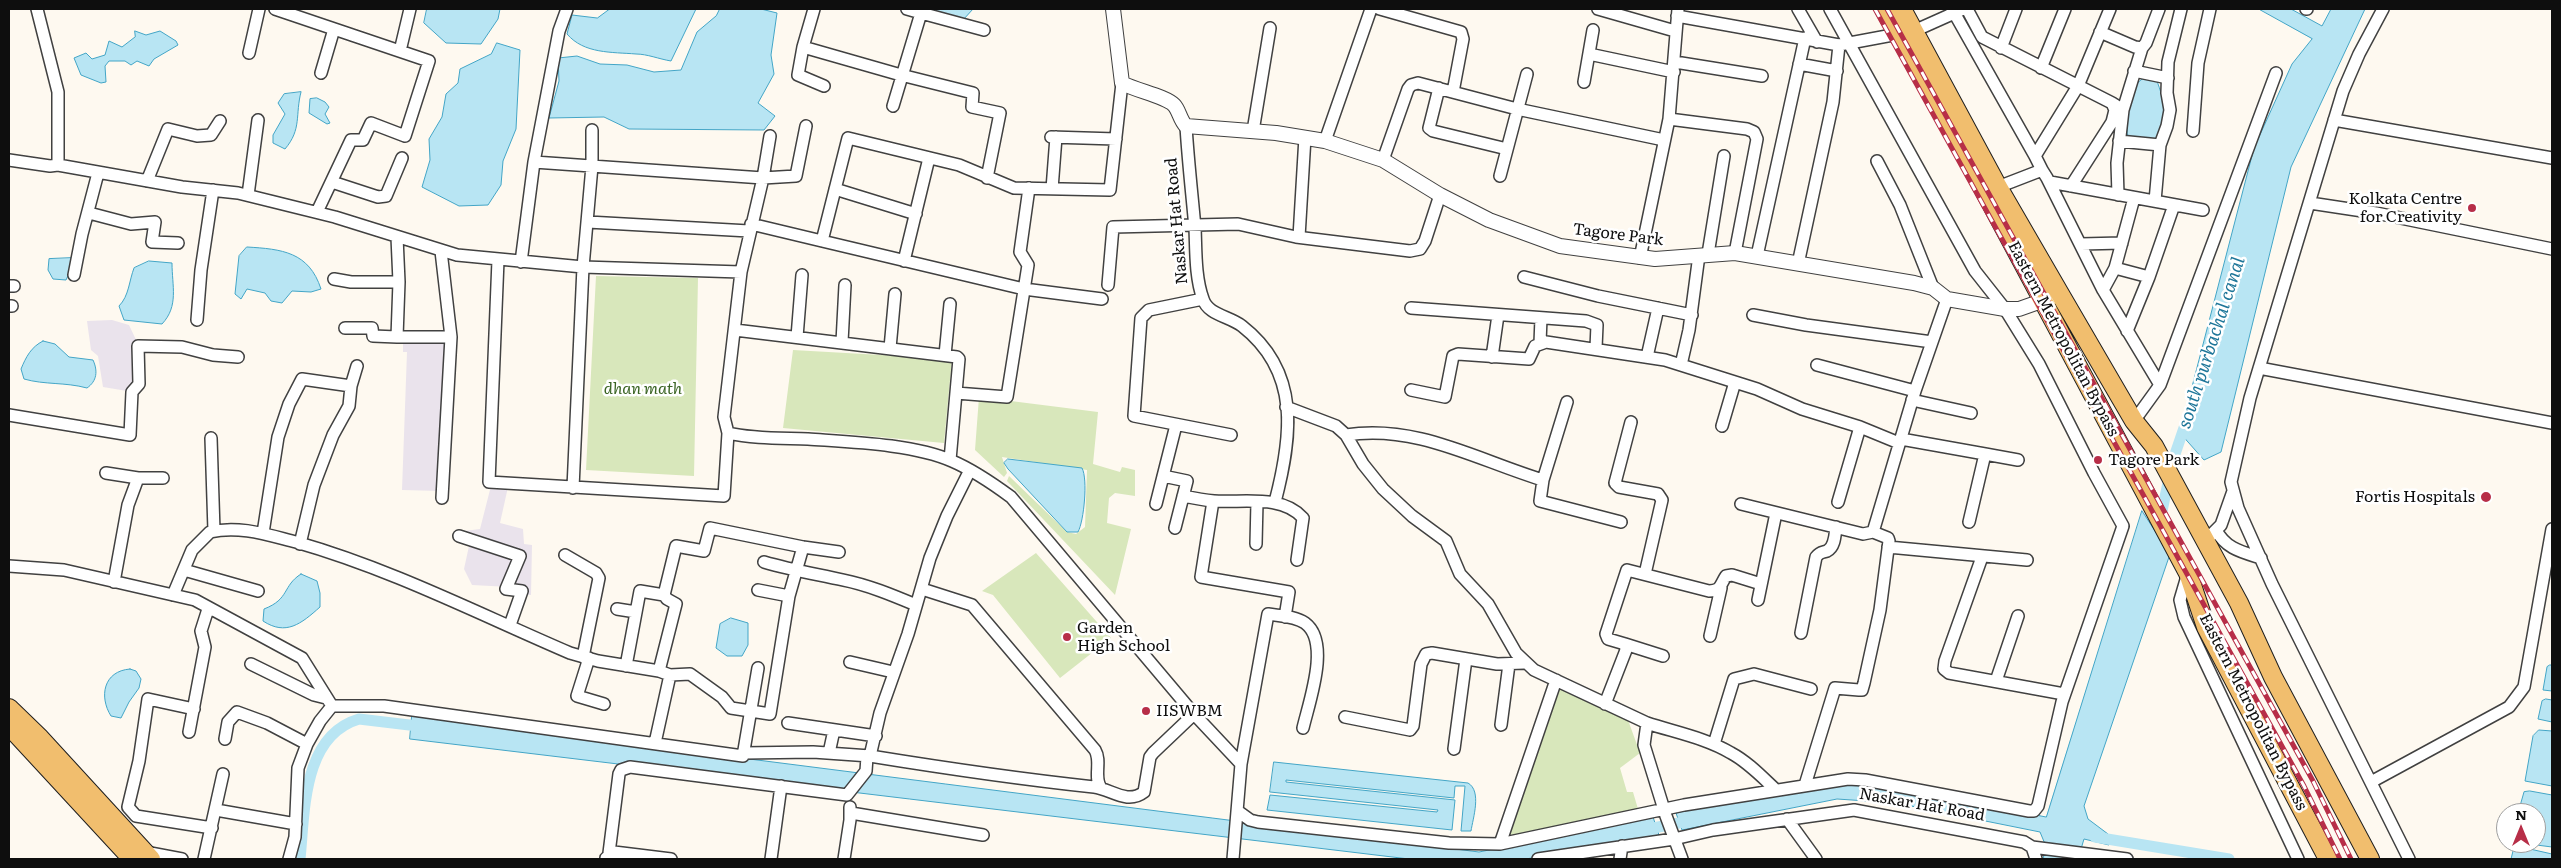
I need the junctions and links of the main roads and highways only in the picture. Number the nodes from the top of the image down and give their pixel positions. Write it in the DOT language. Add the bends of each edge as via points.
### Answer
graph roads {
  1 [pos="1884,9"];
  2 [pos="1902,9"];
  3 [pos="1906,33"];
  4 [pos="9,708"];
  5 [pos="9,726"];
  6 [pos="119,836"];
  7 [pos="142,857"];
  8 [pos="2328,859"];
  9 [pos="2370,859"];
  1 -- 3 [label="main road, Eastern Metropolitan Bypass"];
  2 -- 3 [label="main road"];
  3 -- 8 [label="main road, Eastern Metropolitan Bypass" via="2188,574 2206,628"];
  3 -- 9 [label="main road" via="2060,294 2140,414 2154,446 2211,535 2273,677"];
  4 -- 6 [label="main road" via="40,738"];
  5 -- 6 [label="main road"];
  6 -- 7 [label="main road"];
}
